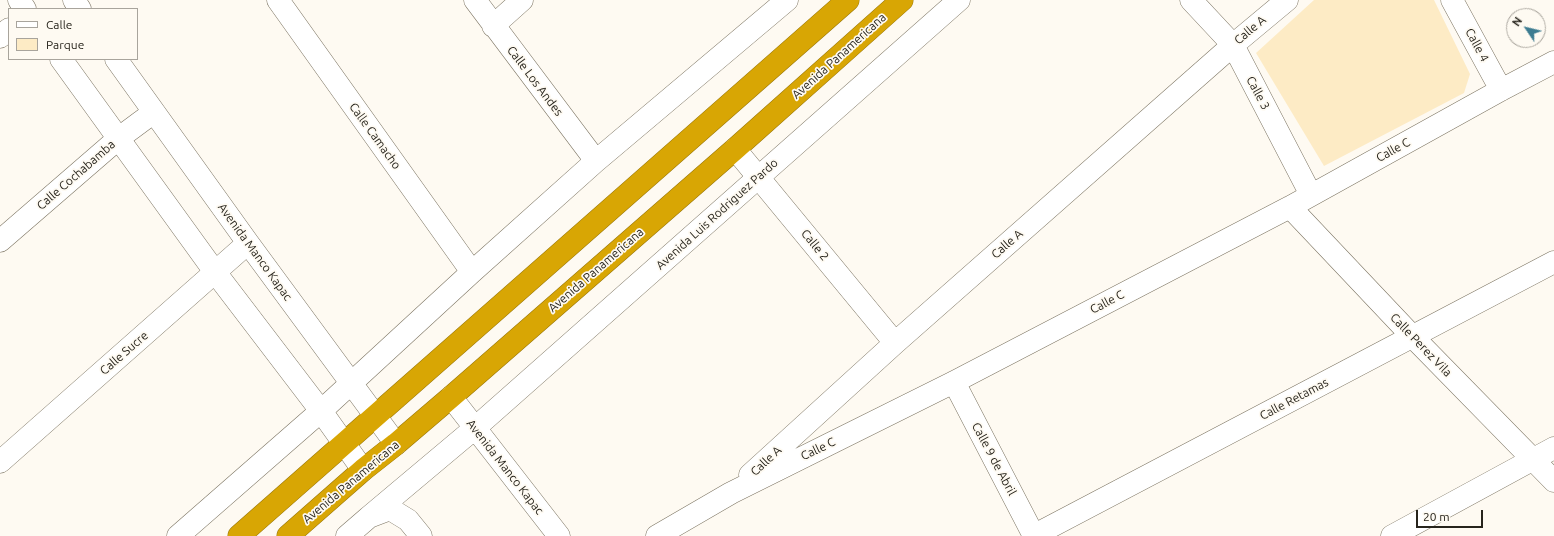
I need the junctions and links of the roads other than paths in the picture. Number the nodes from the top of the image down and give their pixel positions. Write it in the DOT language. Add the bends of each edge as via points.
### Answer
graph roads {
  1 [pos="278,0"];
  2 [pos="475,0"];
  3 [pos="522,0"];
  4 [pos="787,0"];
  5 [pos="848,0"];
  6 [pos="902,0"];
  7 [pos="959,0"];
  8 [pos="1191,0"];
  9 [pos="1286,0"];
  10 [pos="1452,0"];
  11 [pos="493,26"];
  12 [pos="8,30"];
  13 [pos="0,37"];
  14 [pos="1233,45"];
  15 [pos="62,60"];
  16 [pos="117,60"];
  17 [pos="1554,62"];
  18 [pos="1501,90"];
  19 [pos="154,112"];
  20 [pos="119,138"];
  21 [pos="735,149"];
  22 [pos="596,161"];
  23 [pos="759,177"];
  24 [pos="1311,195"];
  25 [pos="1290,207"];
  26 [pos="0,240"];
  27 [pos="248,243"];
  28 [pos="1554,262"];
  29 [pos="215,272"];
  30 [pos="472,272"];
  31 [pos="1412,336"];
  32 [pos="895,343"];
  33 [pos="954,382"];
  34 [pos="352,384"];
  35 [pos="451,397"];
  36 [pos="321,411"];
  37 [pos="376,416"];
  38 [pos="475,428"];
  39 [pos="345,443"];
  40 [pos="396,444"];
  41 [pos="1554,448"];
  42 [pos="1532,459"];
  43 [pos="0,462"];
  44 [pos="363,470"];
  45 [pos="1554,481"];
  46 [pos="731,493"];
  47 [pos="369,517"];
  48 [pos="178,536"];
  49 [pos="239,536"];
  50 [pos="288,536"];
  51 [pos="347,536"];
  52 [pos="421,536"];
  53 [pos="559,536"];
  54 [pos="657,536"];
  55 [pos="1034,536"];
  56 [pos="1392,536"];
  1 -- 30 [label="street, Calle Camacho"];
  2 -- 11 [label="street, Calle Los Andes"];
  3 -- 11 [label="street"];
  4 -- 22 [label="street"];
  5 -- 37 [label="highway"];
  6 -- 21 [label="highway, Avenida Panamericana"];
  7 -- 23 [label="street, Avenida Luis Rodriguez Pardo"];
  8 -- 14 [label="street, Calle 3"];
  9 -- 14 [label="street, Calle A"];
  10 -- 18 [label="street, Calle 4"];
  11 -- 22 [label="street, Calle Los Andes"];
  12 -- 13 [label="street"];
  14 -- 24 [label="street, Calle 3"];
  14 -- 32 [label="street, Calle A"];
  15 -- 20 [label="street"];
  16 -- 19 [label="street, Avenida Manco Kapac"];
  17 -- 18 [label="street, Calle C"];
  18 -- 24 [label="street, Calle C"];
  19 -- 20 [label="street, Calle Cochabamba"];
  19 -- 27 [label="street, Avenida Manco Kapac"];
  20 -- 26 [label="street, Calle Cochabamba"];
  20 -- 29 [label="street"];
  21 -- 23 [label="street, Calle 2"];
  21 -- 35 [label="highway, Avenida Panamericana"];
  22 -- 30 [label="street"];
  23 -- 32 [label="street, Calle 2"];
  23 -- 38 [label="street, Avenida Luis Rodriguez Pardo"];
  24 -- 25 [label="street, Calle C"];
  25 -- 31 [label="street, Calle Perez Vila"];
  25 -- 33 [label="street, Calle C"];
  27 -- 29 [label="street, Calle Sucre"];
  27 -- 34 [label="street, Avenida Manco Kapac"];
  28 -- 31 [label="street, Calle Retamas"];
  29 -- 36 [label="street"];
  29 -- 43 [label="street, Calle Sucre"];
  30 -- 34 [label="street"];
  31 -- 42 [label="street, Calle Perez Vila"];
  31 -- 55 [label="street, Calle Retamas"];
  32 -- 46 [label="street, Calle A"];
  33 -- 46 [label="street, Calle C"];
  33 -- 55 [label="street, Calle 9 de Abril"];
  34 -- 36 [label="street"];
  34 -- 37 [label="street, Avenida Manco Kapac"];
  35 -- 38 [label="street, Avenida Manco Kapac"];
  35 -- 40 [label="highway, Avenida Panamericana"];
  36 -- 39 [label="street"];
  36 -- 48 [label="street"];
  37 -- 39 [label="highway"];
  37 -- 40 [label="street, Avenida Manco Kapac"];
  38 -- 47 [label="street"];
  38 -- 53 [label="street, Avenida Manco Kapac"];
  39 -- 44 [label="street"];
  39 -- 49 [label="highway"];
  40 -- 44 [label="highway, Avenida Panamericana"];
  41 -- 42 [label="street"];
  42 -- 45 [label="street, Calle Perez Vila"];
  42 -- 56 [label="street"];
  44 -- 50 [label="highway, Avenida Panamericana"];
  46 -- 54 [label="street, Calle C"];
  47 -- 51 [label="street"];
  47 -- 52 [label="street" via="390,509 408,520"];
}
